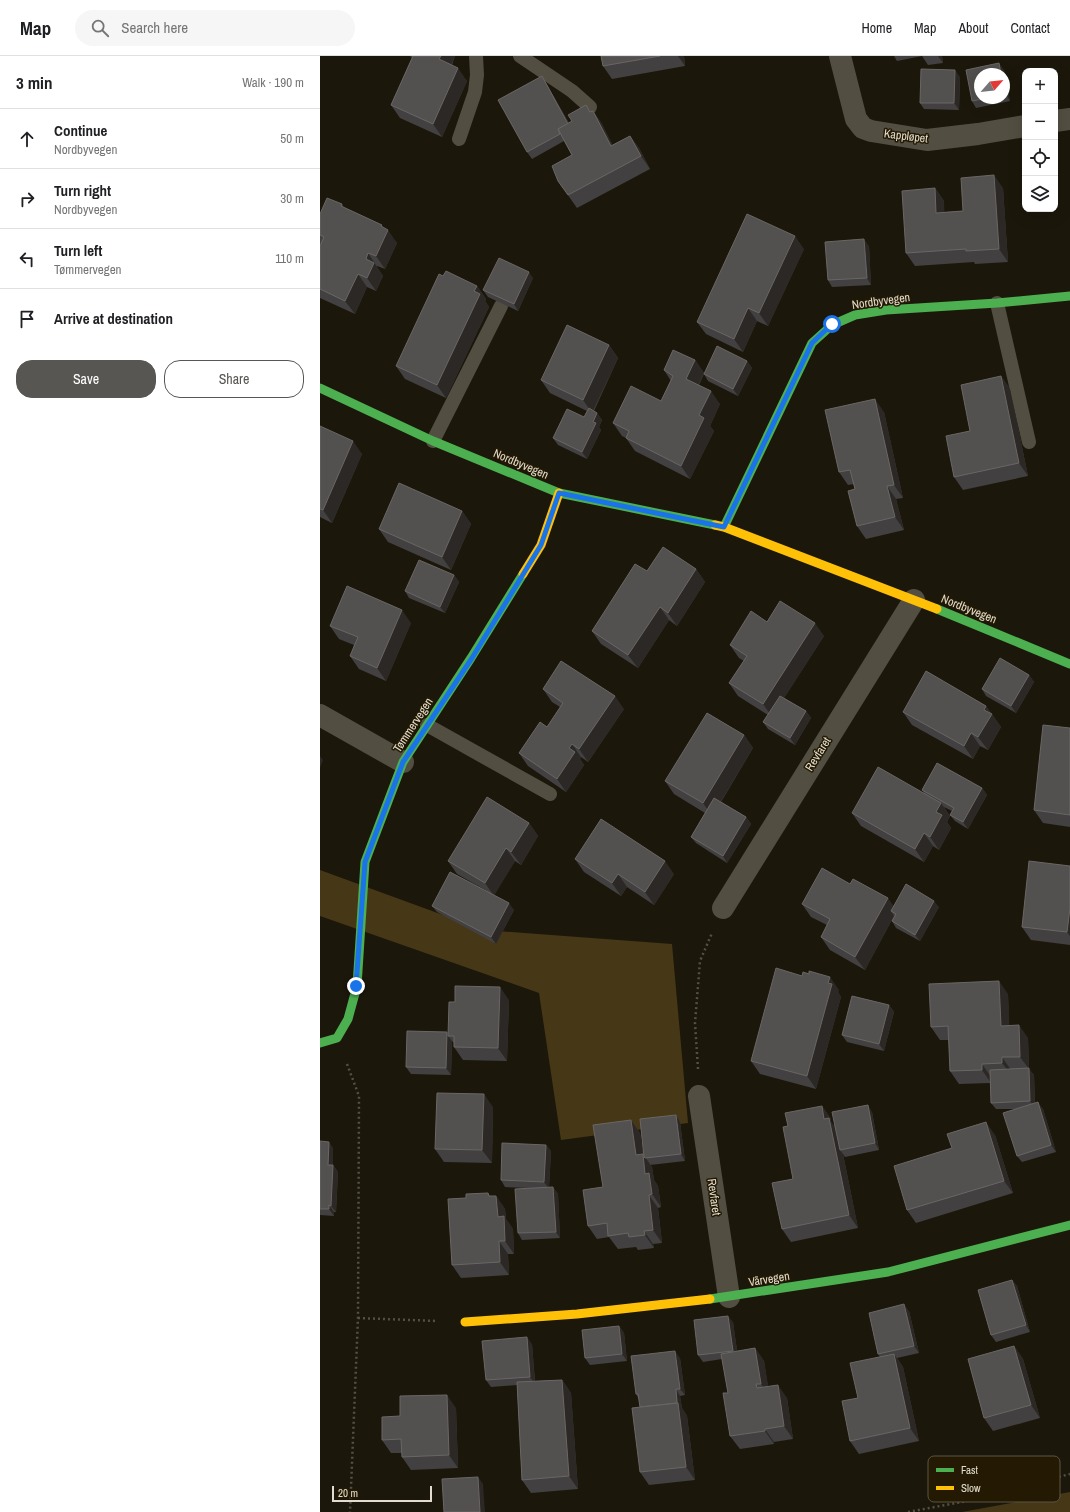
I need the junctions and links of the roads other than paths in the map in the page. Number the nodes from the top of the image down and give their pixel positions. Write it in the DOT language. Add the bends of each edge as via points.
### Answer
graph roads {
  1 [pos="476,56"];
  2 [pos="520,56"];
  3 [pos="840,56"];
  4 [pos="590,107"];
  5 [pos="1070,119"];
  6 [pos="1058,121"];
  7 [pos="1022,127"];
  8 [pos="459,139"];
  9 [pos="1070,296"];
  10 [pos="997,303"];
  11 [pos="501,306"];
  12 [pos="320,388"];
  13 [pos="433,441"];
  14 [pos="1029,442"];
  15 [pos="559,493"];
  16 [pos="724,527"];
  17 [pos="914,600"];
  18 [pos="1070,664"];
  19 [pos="320,715"];
  20 [pos="427,725"];
  21 [pos="403,762"];
  22 [pos="550,794"];
  23 [pos="723,908"];
  24 [pos="320,1043"];
  25 [pos="699,1096"];
  26 [pos="1070,1226"];
  27 [pos="729,1297"];
  28 [pos="466,1322"];
  1 -- 8 [label="lane" via="475,92"];
  2 -- 4 [label="lane" via="572,91"];
  3 -- 7 [label="street, Kappløpet" via="856,119 863,128 927,140"];
  5 -- 6 [label="street"];
  9 -- 10 [label="street, Nordbyvegen"];
  10 -- 14 [label="lane"];
  10 -- 16 [label="street, Nordbyvegen" via="886,310 855,315 832,324 812,343"];
  11 -- 13 [label="lane"];
  12 -- 13 [label="street, Nordbyvegen"];
  13 -- 15 [label="street, Nordbyvegen"];
  15 -- 16 [label="street, Nordbyvegen"];
  15 -- 20 [label="street, Tømmervegen" via="541,545 472,658"];
  16 -- 17 [label="street, Nordbyvegen"];
  17 -- 18 [label="street, Nordbyvegen"];
  17 -- 23 [label="street, Revfaret"];
  19 -- 21 [label="street"];
  20 -- 21 [label="street, Tømmervegen"];
  20 -- 22 [label="lane"];
  21 -- 24 [label="street, Tømmervegen" via="365,862 356,986 348,1020 337,1038"];
  25 -- 27 [label="street, Revfaret"];
  26 -- 27 [label="street, Vårvegen" via="888,1272"];
  27 -- 28 [label="street, Vårvegen" via="577,1314"];
}
